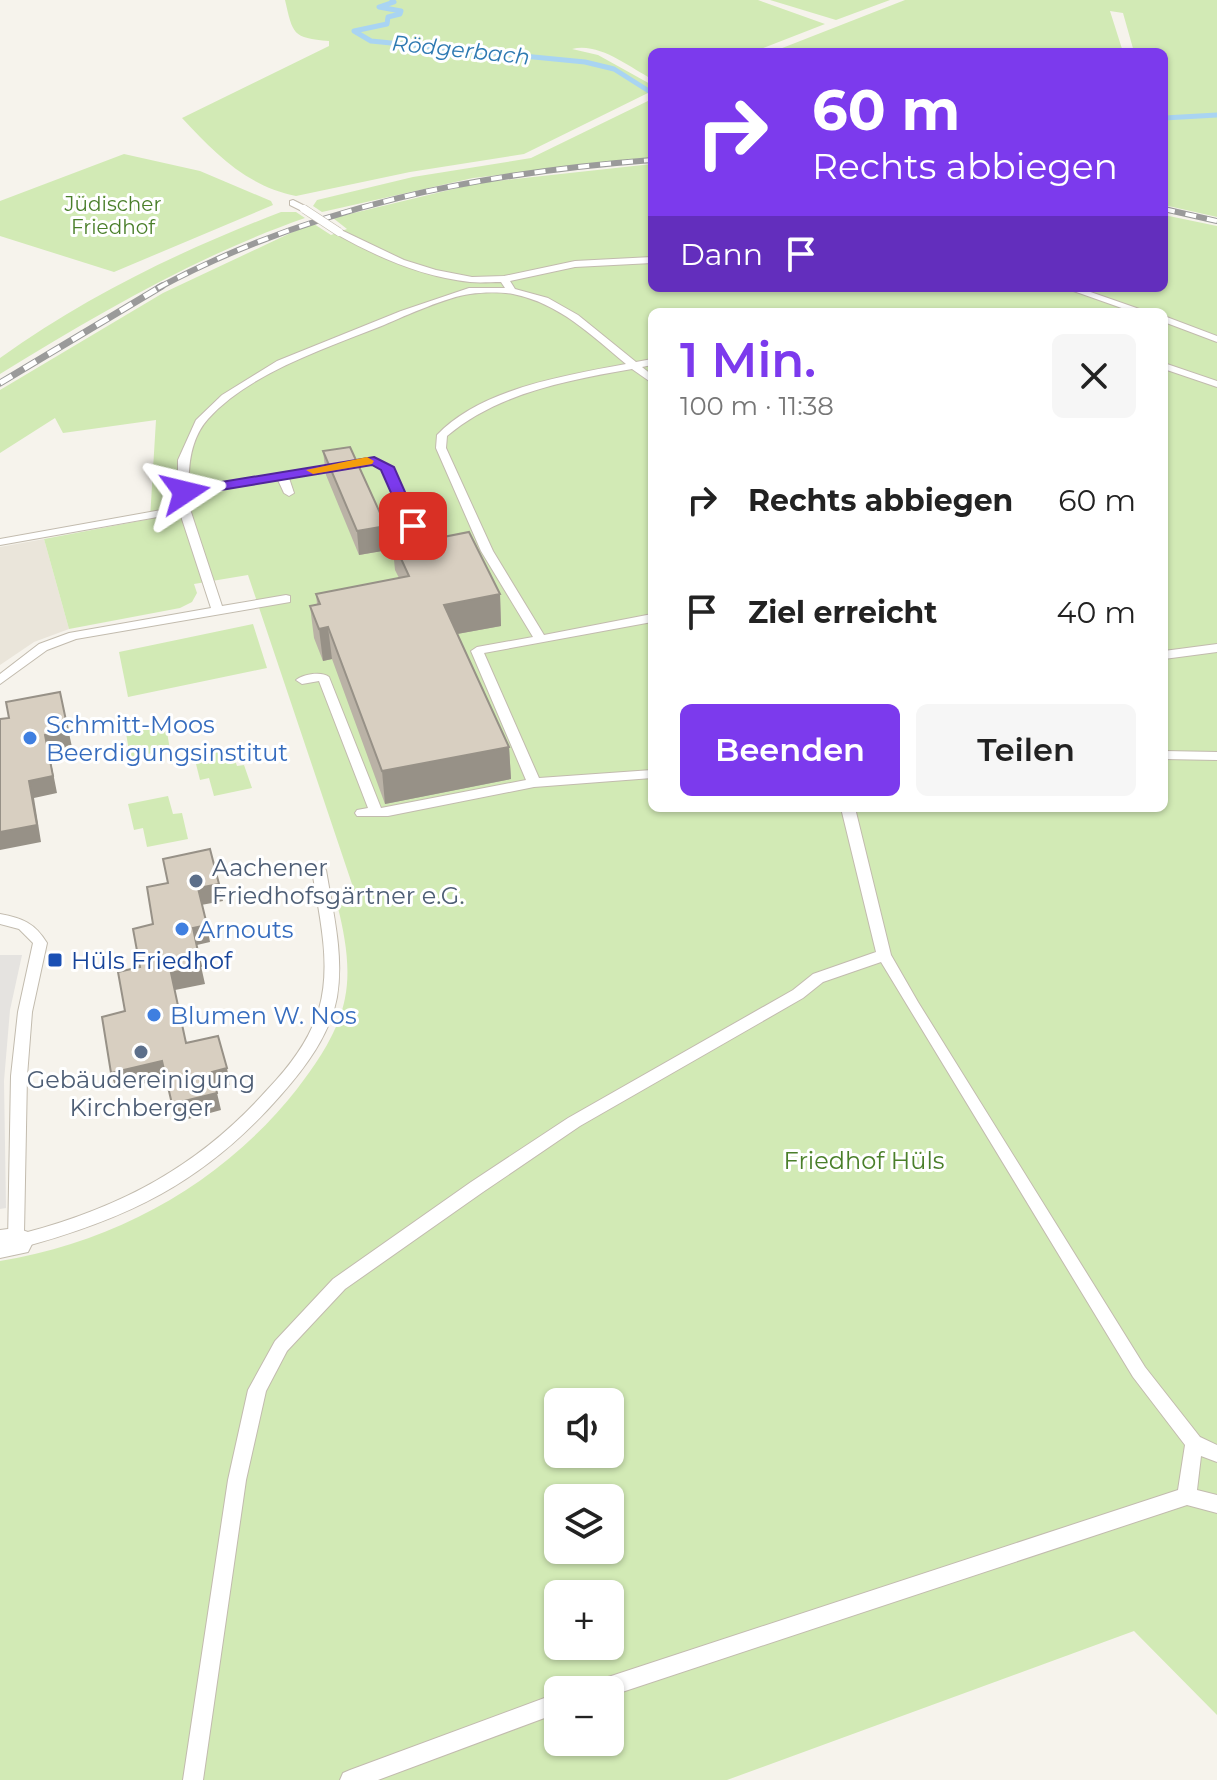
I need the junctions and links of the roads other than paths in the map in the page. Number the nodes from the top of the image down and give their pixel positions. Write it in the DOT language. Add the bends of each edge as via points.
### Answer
graph roads {
  1 [pos="293,203"];
  2 [pos="648,260"];
  3 [pos="504,279"];
  4 [pos="468,285"];
  5 [pos="511,291"];
  6 [pos="1082,292"];
  7 [pos="1131,308"];
  8 [pos="1168,321"];
  9 [pos="1217,339"];
  10 [pos="648,363"];
  11 [pos="638,365"];
  12 [pos="1168,367"];
  13 [pos="648,376"];
  14 [pos="1217,384"];
  15 [pos="282,475"];
  16 [pos="185,492"];
  17 [pos="289,493"];
  18 [pos="184,509"];
  19 [pos="413,526"];
  20 [pos="0,542"];
  21 [pos="286,599"];
  22 [pos="218,611"];
  23 [pos="648,619"];
  24 [pos="541,640"];
  25 [pos="1217,648"];
  26 [pos="1168,654"];
  27 [pos="0,680"];
  28 [pos="302,680"];
  29 [pos="1168,755"];
  30 [pos="1217,756"];
  31 [pos="648,774"];
  32 [pos="534,783"];
  33 [pos="849,812"];
  34 [pos="319,870"];
  35 [pos="0,919"];
  36 [pos="884,955"];
  37 [pos="8,1243"];
  38 [pos="1194,1443"];
  39 [pos="1217,1454"];
  40 [pos="1187,1496"];
  41 [pos="1217,1504"];
  42 [pos="624,1682"];
  43 [pos="544,1708"];
  44 [pos="193,1780"];
  45 [pos="350,1780"];
  1 -- 4 [label="lane, bridge" via="366,249"];
  2 -- 3 [label="lane" via="575,264"];
  3 -- 4 [label="lane"];
  3 -- 5 [label="lane"];
  4 -- 5 [label="lane"];
  4 -- 16 [label="lane" via="281,363 226,397 194,434 183,460"];
  5 -- 11 [label="lane" via="545,300 575,317"];
  6 -- 7 [label="lane"];
  8 -- 9 [label="lane"];
  10 -- 11 [label="lane"];
  11 -- 13 [label="lane"];
  11 -- 24 [label="lane" via="511,396 465,415 442,435 441,448 487,551"];
  12 -- 14 [label="lane"];
  15 -- 16 [label="lane"];
  15 -- 17 [label="lane"];
  15 -- 19 [label="lane" via="361,461 383,463"];
  16 -- 18 [label="lane"];
  18 -- 20 [label="lane"];
  18 -- 22 [label="lane"];
  21 -- 22 [label="lane"];
  22 -- 27 [label="lane" via="73,636 43,647"];
  23 -- 24 [label="lane"];
  24 -- 32 [label="lane" via="477,651"];
  25 -- 26 [label="lane"];
  28 -- 32 [label="lane" via="323,677 368,812"];
  29 -- 30 [label="lane"];
  31 -- 32 [label="lane"];
  33 -- 36 [label="lane"];
  34 -- 37 [label="lane" via="330,939 330,998 315,1038 253,1121 169,1185 100,1219"];
  35 -- 37 [label="lane" via="22,923 40,943 25,1012"];
  36 -- 38 [label="lane" via="1083,1285 1139,1372"];
  36 -- 44 [label="lane" via="818,978 574,1122 339,1284 281,1346 257,1390 237,1480"];
  38 -- 39 [label="lane"];
  38 -- 40 [label="lane"];
  40 -- 41 [label="lane"];
  40 -- 42 [label="lane"];
  43 -- 45 [label="lane"];
}
